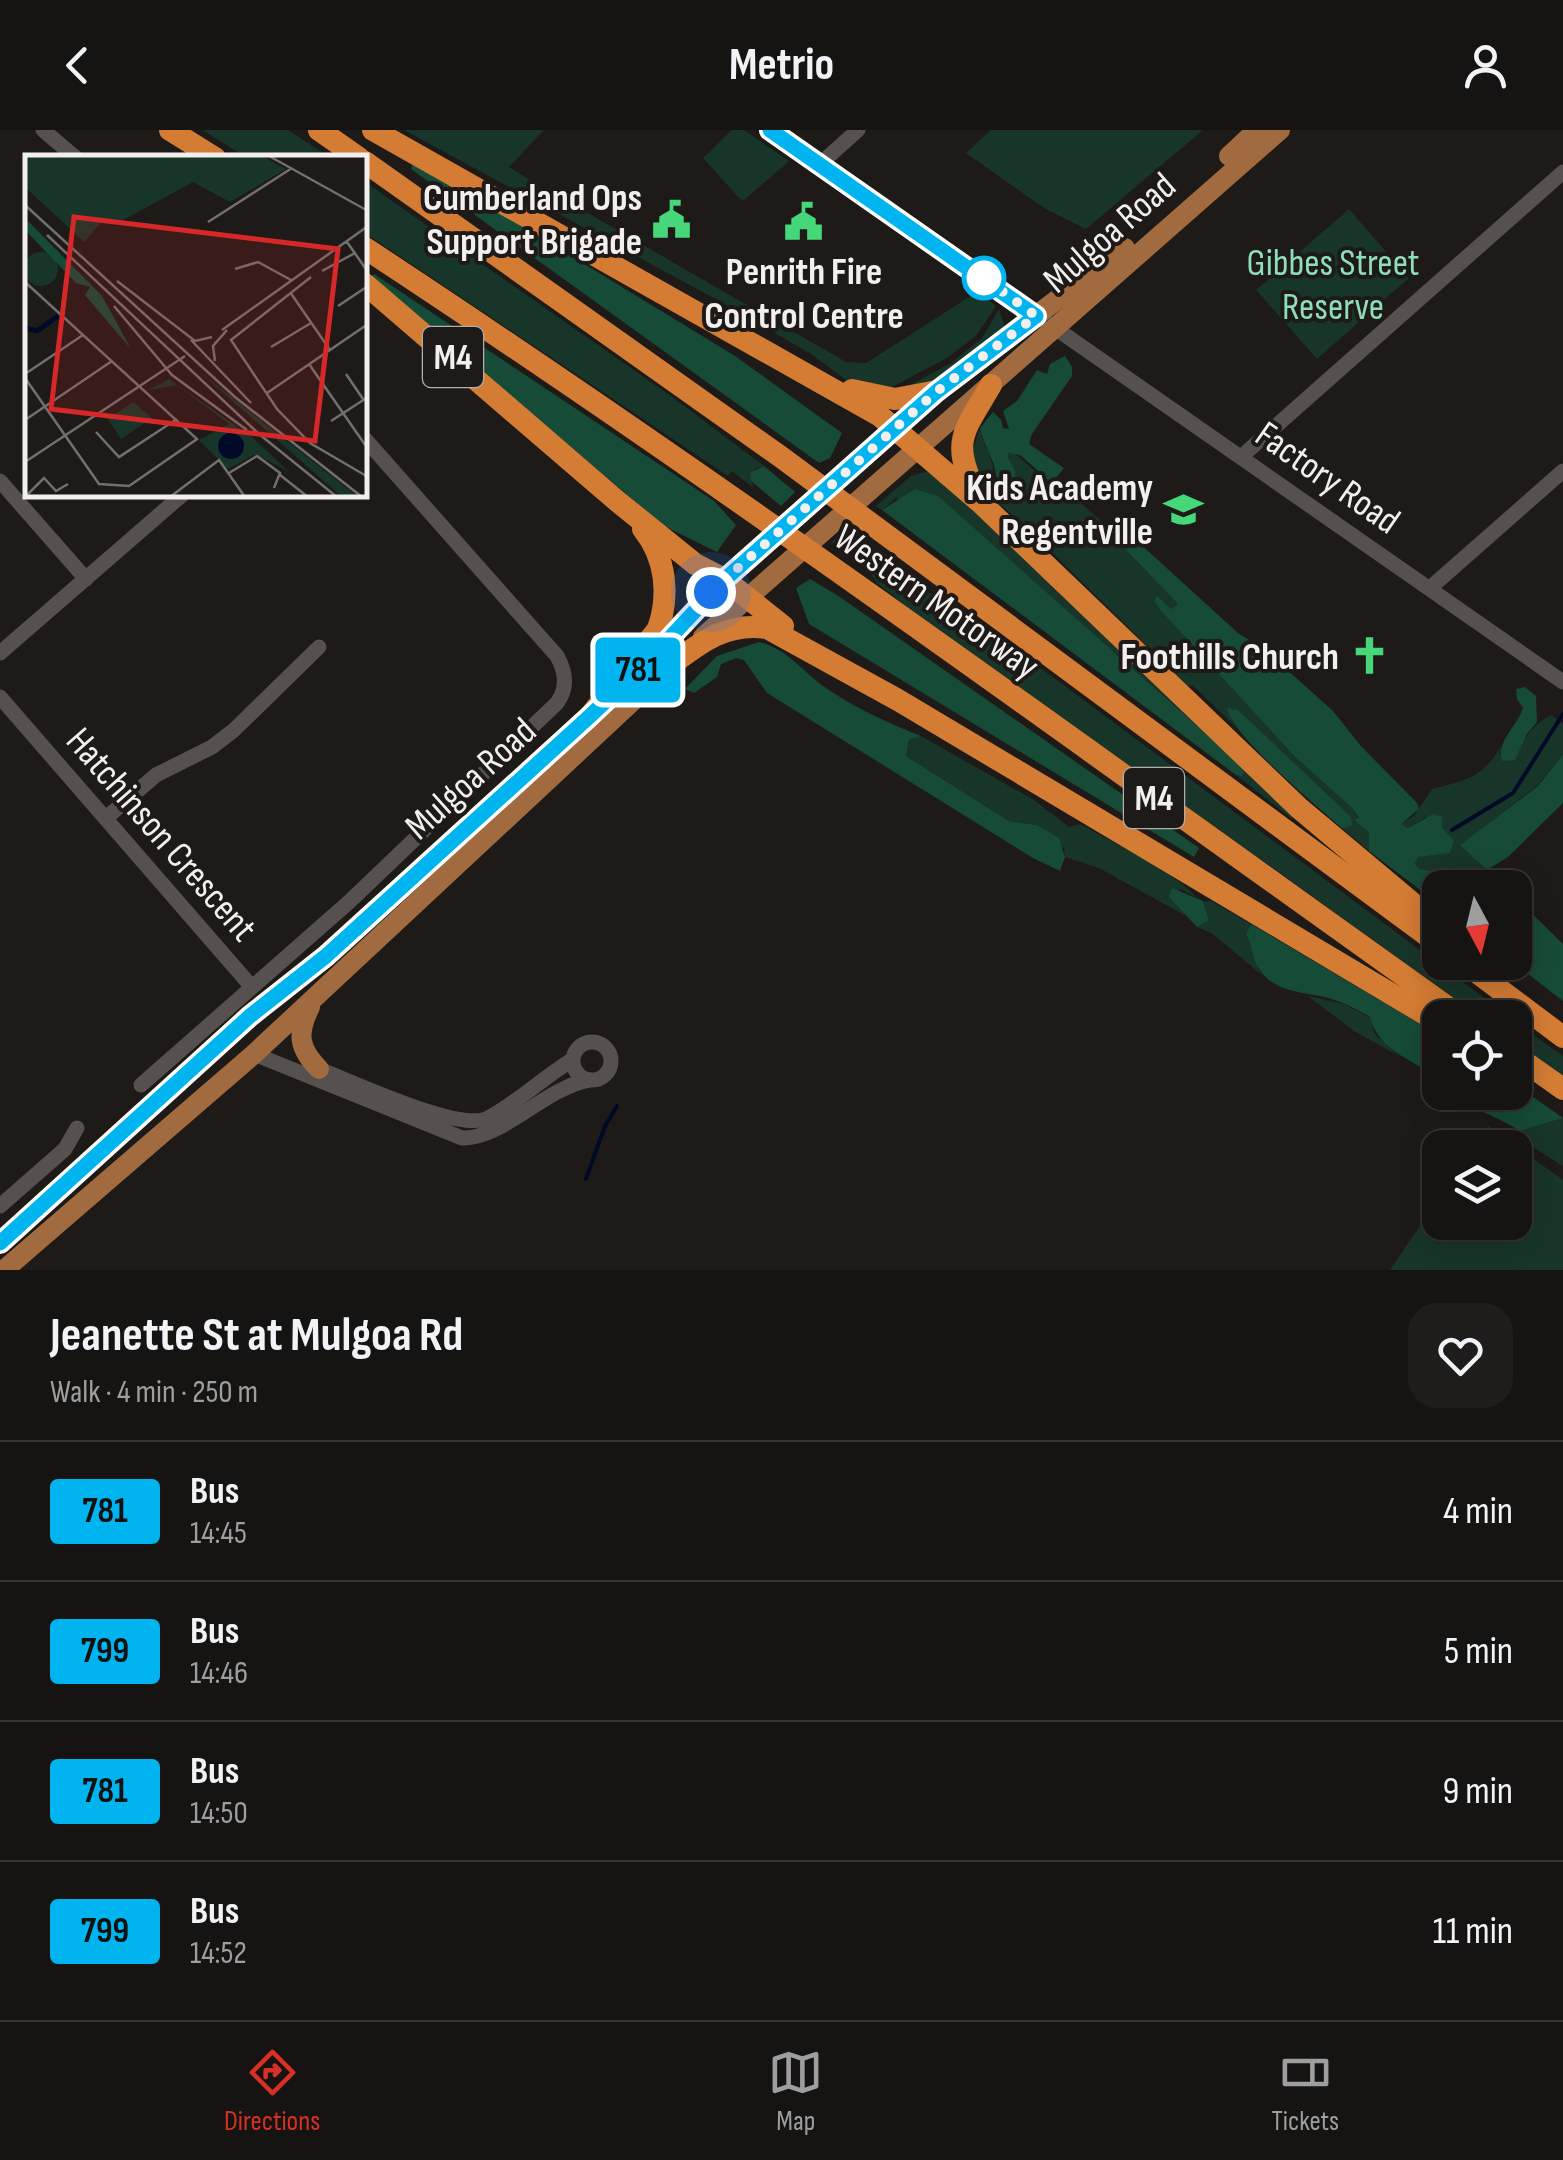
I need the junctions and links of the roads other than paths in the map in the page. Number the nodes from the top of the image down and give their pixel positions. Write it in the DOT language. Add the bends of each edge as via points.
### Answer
graph roads {
  1 [pos="42,130"];
  2 [pos="319,130"];
  3 [pos="373,130"];
  4 [pos="771,130"];
  5 [pos="858,130"];
  6 [pos="1257,130"];
  7 [pos="1280,130"];
  8 [pos="178,135"];
  9 [pos="72,155"];
  10 [pos="202,155"];
  11 [pos="210,155"];
  12 [pos="355,155"];
  13 [pos="368,164"];
  14 [pos="819,165"];
  15 [pos="1563,172"];
  16 [pos="368,250"];
  17 [pos="368,287"];
  18 [pos="1036,316"];
  19 [pos="1055,326"];
  20 [pos="798,369"];
  21 [pos="991,385"];
  22 [pos="936,392"];
  23 [pos="894,429"];
  24 [pos="368,442"];
  25 [pos="916,448"];
  26 [pos="1242,456"];
  27 [pos="1563,471"];
  28 [pos="0,481"];
  29 [pos="179,498"];
  30 [pos="617,501"];
  31 [pos="982,504"];
  32 [pos="86,579"];
  33 [pos="724,580"];
  34 [pos="1430,588"];
  35 [pos="746,599"];
  36 [pos="320,647"];
  37 [pos="0,653"];
  38 [pos="672,665"];
  39 [pos="843,668"];
  40 [pos="1563,682"];
  41 [pos="0,697"];
  42 [pos="590,716"];
  43 [pos="106,818"];
  44 [pos="1422,914"];
  45 [pos="1422,933"];
  46 [pos="1489,980"];
  47 [pos="251,986"];
  48 [pos="318,992"];
  49 [pos="1438,1000"];
  50 [pos="1422,1012"];
  51 [pos="250,1016"];
  52 [pos="1563,1037"];
  53 [pos="254,1054"];
  54 [pos="572,1060"];
  55 [pos="1532,1067"];
  56 [pos="319,1068"];
  57 [pos="1532,1076"];
  58 [pos="589,1080"];
  59 [pos="140,1084"];
  60 [pos="1563,1091"];
  61 [pos="77,1128"];
  62 [pos="0,1206"];
  63 [pos="0,1242"];
  64 [pos="4,1270"];
  1 -- 9 [label="street"];
  2 -- 12 [label="highway"];
  3 -- 20 [label="highway, M4"];
  4 -- 14 [label="street, Factory Road"];
  5 -- 14 [label="street"];
  6 -- 18 [label="main road, Mulgoa Road" via="1121,251"];
  7 -- 19 [label="main road, Mulgoa Road"];
  8 -- 10 [label="highway"];
  8 -- 11 [label="highway"];
  13 -- 45 [label="highway, Western Motorway / M4" via="781,457"];
  14 -- 18 [label="street, Factory Road"];
  15 -- 26 [label="street"];
  16 -- 49 [label="highway, Western Motorway / M4" via="738,502"];
  17 -- 30 [label="highway, M4"];
  18 -- 19 [label="street, Factory Road"];
  18 -- 22 [label="main road, Mulgoa Road"];
  19 -- 21 [label="main road, Mulgoa Road"];
  19 -- 26 [label="street, Factory Road"];
  20 -- 22 [label="highway" via="875,397"];
  20 -- 23 [label="highway, M4"];
  21 -- 25 [label="main road, Mulgoa Road"];
  21 -- 31 [label="highway, M4" via="961,443 963,467"];
  22 -- 23 [label="main road, Mulgoa Road"];
  23 -- 25 [label="highway, M4"];
  23 -- 33 [label="main road, Mulgoa Road"];
  24 -- 47 [label="street, Hatchinson Crescent" via="557,656 563,692 349,902"];
  25 -- 31 [label="highway, M4"];
  25 -- 35 [label="main road, Mulgoa Road"];
  26 -- 34 [label="street, Factory Road"];
  27 -- 34 [label="street"];
  28 -- 32 [label="street"];
  29 -- 32 [label="street"];
  30 -- 33 [label="highway, M4"];
  30 -- 42 [label="highway, M4" via="647,532 658,555 664,612"];
  31 -- 44 [label="highway, M4" via="1299,808"];
  32 -- 37 [label="street"];
  33 -- 35 [label="highway"];
  33 -- 42 [label="main road, Mulgoa Road"];
  34 -- 40 [label="street, Factory Road"];
  35 -- 38 [label="main road, Mulgoa Road"];
  35 -- 39 [label="highway"];
  36 -- 43 [label="street" via="212,748 156,774"];
  38 -- 39 [label="highway" via="718,632 746,626 767,628"];
  38 -- 48 [label="main road, Mulgoa Road"];
  39 -- 50 [label="highway"];
  41 -- 43 [label="street, Hatchinson Crescent"];
  42 -- 51 [label="main road, Mulgoa Road" via="326,956"];
  43 -- 47 [label="street, Hatchinson Crescent"];
  46 -- 52 [label="highway"];
  47 -- 59 [label="street"];
  48 -- 53 [label="main road, Mulgoa Road"];
  48 -- 56 [label="main road" via="300,1040"];
  51 -- 53 [label="main road"];
  51 -- 63 [label="main road, Mulgoa Road"];
  53 -- 58 [label="street" via="462,1138 484,1136 568,1084"];
  53 -- 64 [label="main road, Mulgoa Road"];
  54 -- 56 [label="street" via="489,1118 472,1122 432,1114"];
  54 -- 58 [label="street"];
  54 -- 58 [label="street" via="582,1044 606,1048 608,1071"];
  55 -- 60 [label="highway"];
  57 -- 60 [label="highway"];
  61 -- 62 [label="street" via="65,1149"];
}
